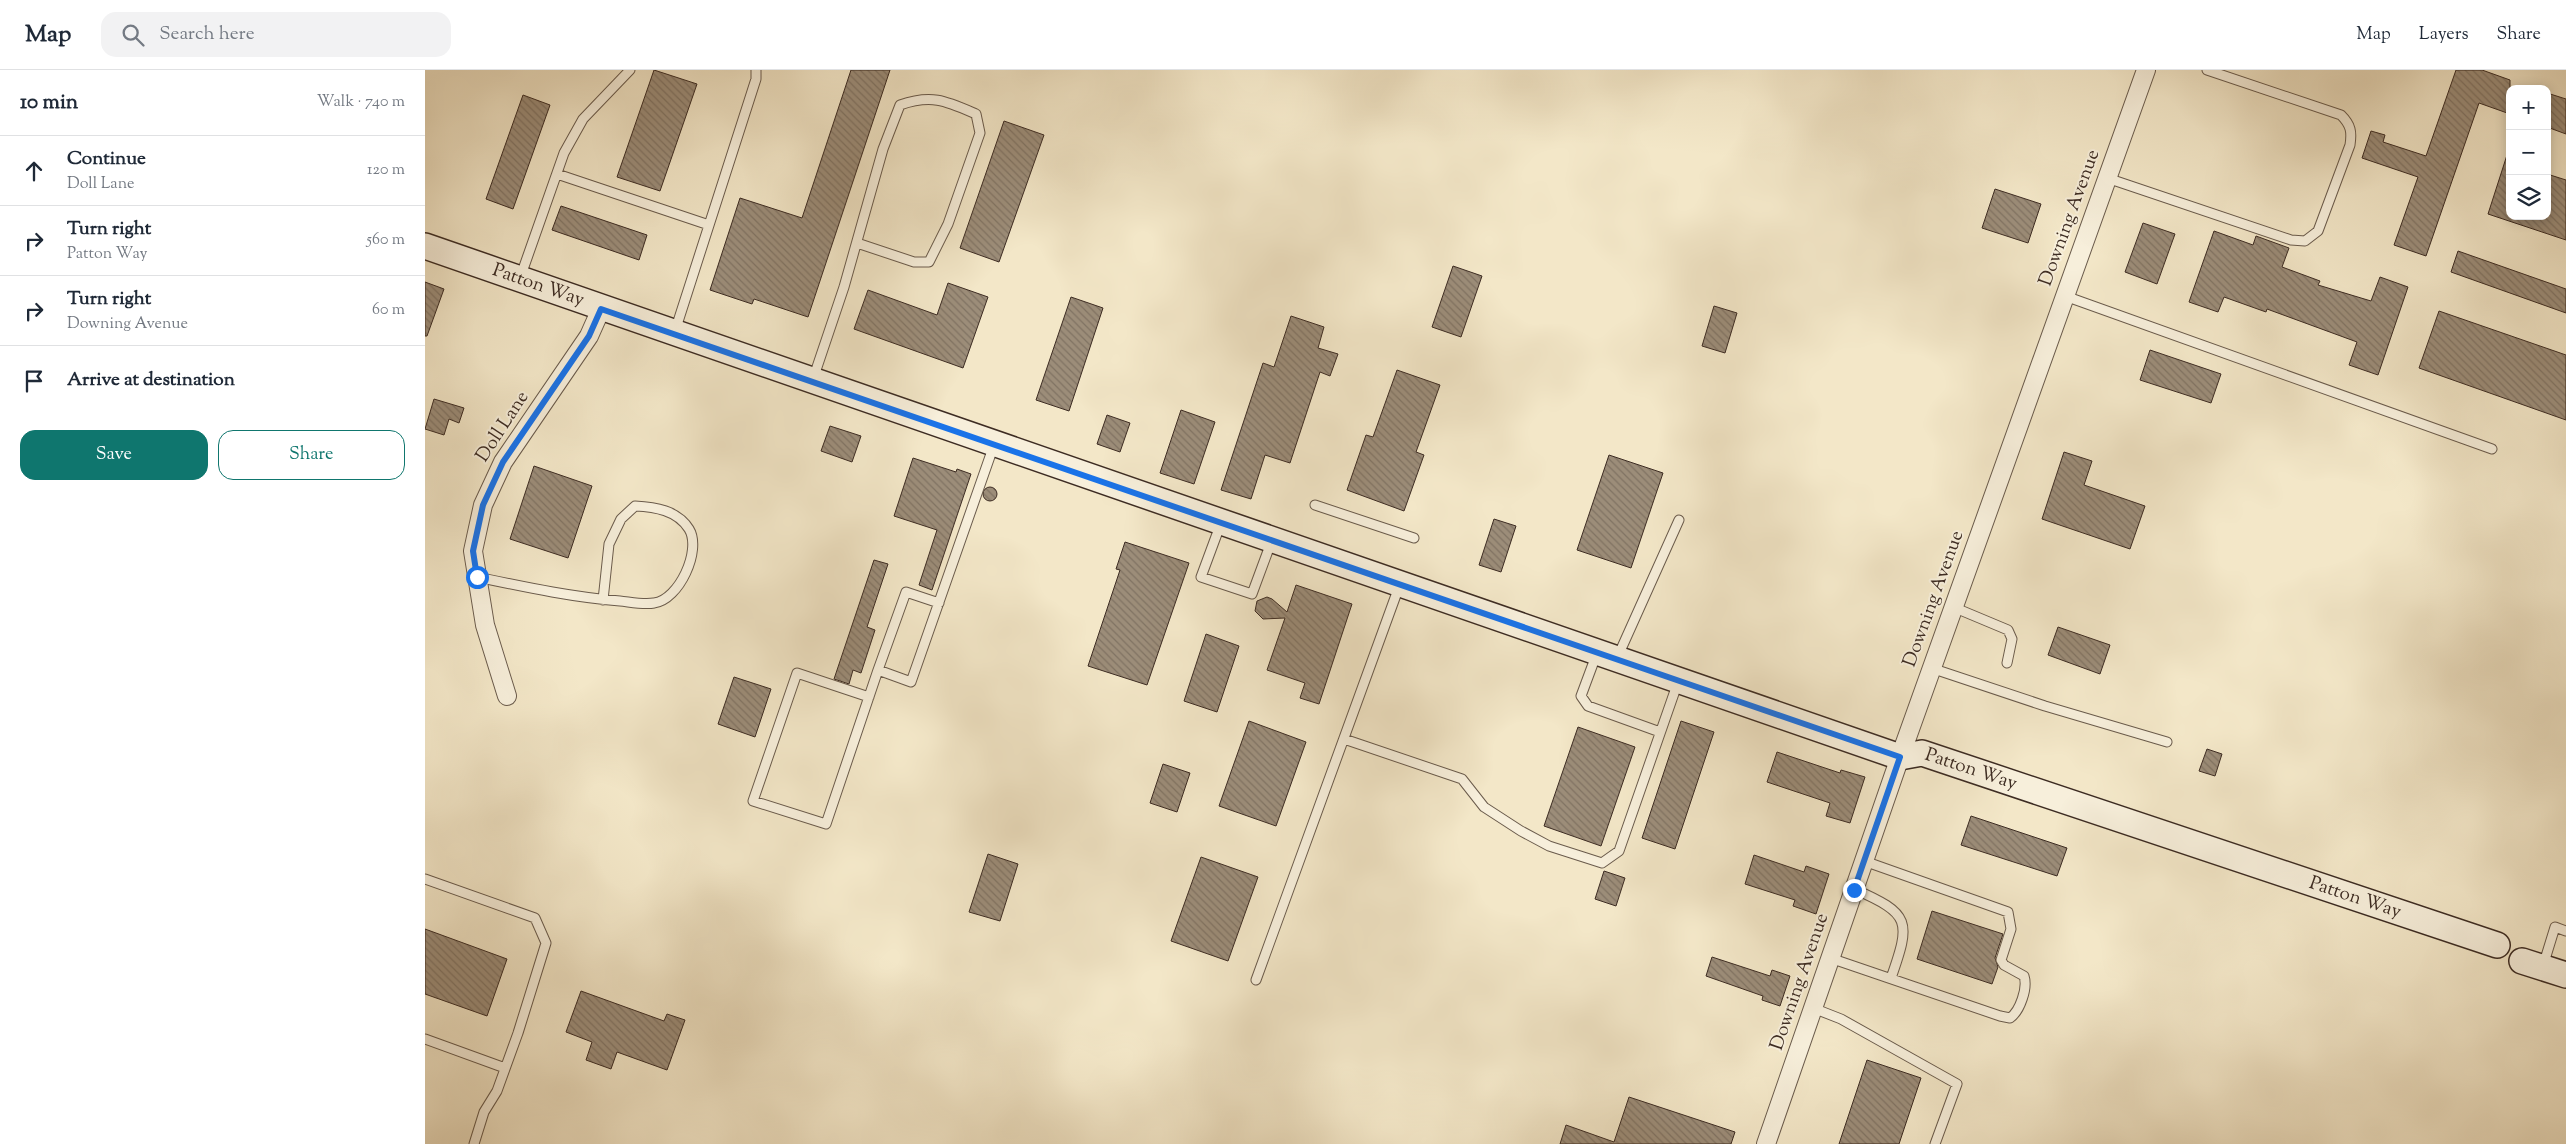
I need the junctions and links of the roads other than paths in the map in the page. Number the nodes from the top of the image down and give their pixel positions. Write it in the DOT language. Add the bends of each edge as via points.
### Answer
graph roads {
  1 [pos="630,70"];
  2 [pos="755,70"];
  3 [pos="2146,70"];
  4 [pos="2207,70"];
  5 [pos="557,174"];
  6 [pos="2107,178"];
  7 [pos="709,225"];
  8 [pos="857,243"];
  9 [pos="425,246"];
  10 [pos="520,280"];
  11 [pos="2065,296"];
  12 [pos="601,309"];
  13 [pos="674,334"];
  14 [pos="812,381"];
  15 [pos="995,445"];
  16 [pos="2492,449"];
  17 [pos="1315,505"];
  18 [pos="1679,520"];
  19 [pos="1221,522"];
  20 [pos="1413,538"];
  21 [pos="1272,540"];
  22 [pos="477,577"];
  23 [pos="1400,584"];
  24 [pos="603,600"];
  25 [pos="939,603"];
  26 [pos="1953,607"];
  27 [pos="1607,656"];
  28 [pos="2007,663"];
  29 [pos="1931,668"];
  30 [pos="878,670"];
  31 [pos="1679,680"];
  32 [pos="507,696"];
  33 [pos="869,697"];
  34 [pos="1660,732"];
  35 [pos="1343,739"];
  36 [pos="2167,742"];
  37 [pos="1900,757"];
  38 [pos="1864,861"];
  39 [pos="425,879"];
  40 [pos="1854,890"];
  41 [pos="2566,931"];
  42 [pos="2497,945"];
  43 [pos="1830,958"];
  44 [pos="2532,964"];
  45 [pos="2566,976"];
  46 [pos="1891,978"];
  47 [pos="1256,980"];
  48 [pos="1813,1008"];
  49 [pos="425,1039"];
  50 [pos="505,1068"];
  51 [pos="474,1144"];
  52 [pos="1766,1144"];
  53 [pos="1935,1144"];
  1 -- 5 [label="lane" via="583,119 564,153"];
  2 -- 7 [label="lane" via="756,78"];
  3 -- 6 [label="street, Downing Avenue"];
  4 -- 6 [label="lane" via="2341,115 2349,122 2352,131 2350,145 2318,231 2305,241 2291,240"];
  5 -- 7 [label="lane"];
  5 -- 10 [label="lane"];
  6 -- 11 [label="street, Downing Avenue"];
  7 -- 13 [label="lane"];
  8 -- 8 [label="lane" via="883,149 900,105 921,98 952,103 976,114 980,133 948,224 929,262 915,262"];
  8 -- 14 [label="lane"];
  9 -- 10 [label="street, Patton Way"];
  10 -- 12 [label="street, Patton Way"];
  11 -- 16 [label="lane"];
  11 -- 26 [label="street, Downing Avenue"];
  12 -- 13 [label="street, Patton Way"];
  12 -- 22 [label="street, Doll Lane" via="589,336 503,462 483,505 473,551"];
  13 -- 14 [label="street, Patton Way"];
  14 -- 15 [label="street, Patton Way"];
  15 -- 19 [label="street, Patton Way"];
  15 -- 25 [label="lane"];
  17 -- 20 [label="lane"];
  18 -- 27 [label="lane"];
  19 -- 21 [label="street, Patton Way"];
  19 -- 21 [label="lane" via="1201,577 1252,594"];
  21 -- 23 [label="street, Patton Way"];
  22 -- 24 [label="lane" via="577,598"];
  22 -- 32 [label="street, Doll Lane" via="485,626"];
  23 -- 27 [label="street, Patton Way"];
  23 -- 35 [label="lane"];
  24 -- 24 [label="lane" via="655,603 672,595 685,576 693,547 690,530 676,516 655,507 635,506 621,518 609,544"];
  25 -- 30 [label="lane" via="906,592"];
  25 -- 30 [label="lane" via="911,682"];
  26 -- 28 [label="lane" via="2009,630 2012,639"];
  26 -- 29 [label="street, Downing Avenue"];
  27 -- 31 [label="street, Patton Way"];
  27 -- 34 [label="lane" via="1581,696 1588,706"];
  29 -- 36 [label="lane"];
  29 -- 37 [label="street, Downing Avenue"];
  30 -- 33 [label="lane"];
  31 -- 34 [label="lane"];
  31 -- 37 [label="street, Patton Way"];
  33 -- 33 [label="lane" via="826,824 753,801 797,673"];
  34 -- 35 [label="lane" via="1619,851 1602,863 1549,846 1521,830 1484,807 1462,779"];
  35 -- 47 [label="lane"];
  37 -- 38 [label="street, Downing Avenue"];
  37 -- 42 [label="street, Patton Way" via="1922,753"];
  38 -- 40 [label="street, Downing Avenue"];
  38 -- 46 [label="lane" via="2008,912 2011,929 2001,960 2024,976 2026,982 2017,1013 2010,1018"];
  39 -- 50 [label="lane" via="535,918 546,943 536,982"];
  40 -- 43 [label="street, Downing Avenue"];
  40 -- 46 [label="lane" via="1896,911 1904,941"];
  41 -- 44 [label="lane" via="2555,927"];
  43 -- 46 [label="lane"];
  43 -- 48 [label="street, Downing Avenue"];
  44 -- 45 [label="street"];
  48 -- 52 [label="street, Downing Avenue"];
  48 -- 53 [label="lane" via="1841,1019 1957,1084"];
  49 -- 50 [label="lane"];
  50 -- 51 [label="lane" via="497,1091 484,1112"];
}
